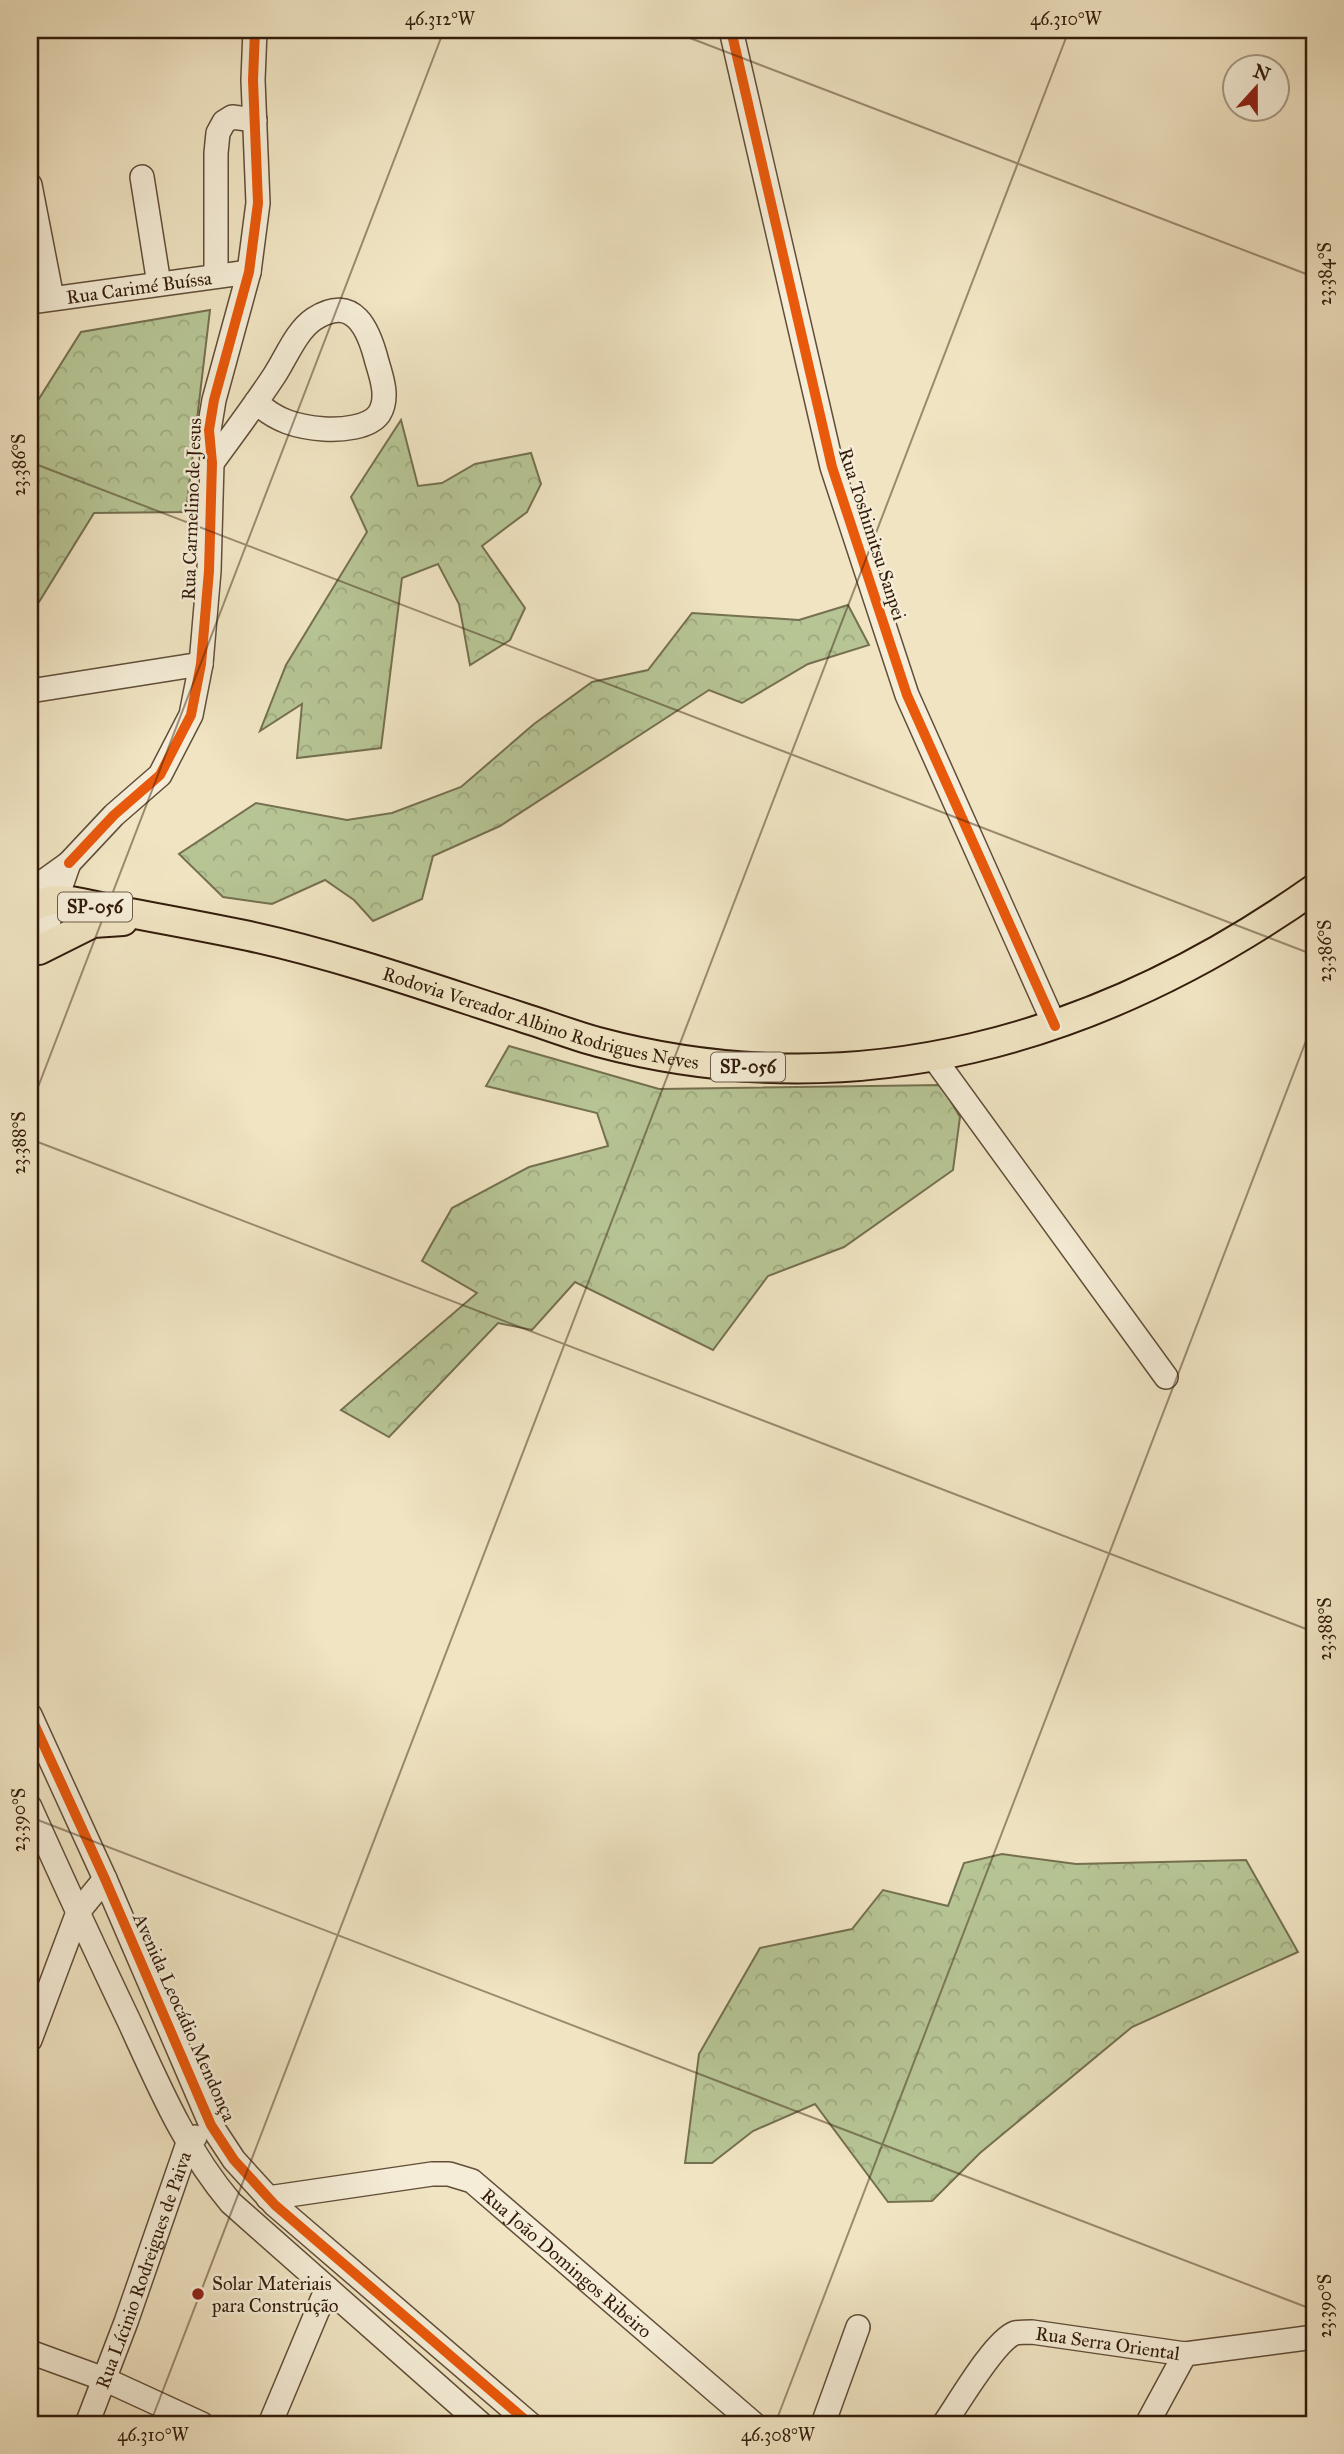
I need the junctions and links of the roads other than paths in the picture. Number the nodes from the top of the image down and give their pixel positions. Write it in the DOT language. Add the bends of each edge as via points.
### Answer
graph roads {
  1 [pos="255,30"];
  2 [pos="731,30"];
  3 [pos="255,120"];
  4 [pos="142,177"];
  5 [pos="30,185"];
  6 [pos="249,272"];
  7 [pos="216,276"];
  8 [pos="159,284"];
  9 [pos="41,300"];
  10 [pos="256,402"];
  11 [pos="212,463"];
  12 [pos="201,664"];
  13 [pos="30,691"];
  14 [pos="1314,889"];
  15 [pos="38,899"];
  16 [pos="161,919"];
  17 [pos="34,948"];
  18 [pos="1055,1026"];
  19 [pos="934,1058"];
  20 [pos="1166,1377"];
  21 [pos="30,1715"];
  22 [pos="30,1807"];
  23 [pos="105,1879"];
  24 [pos="78,1912"];
  25 [pos="30,2040"];
  26 [pos="211,2125"];
  27 [pos="188,2143"];
  28 [pos="268,2198"];
  29 [pos="327,2288"];
  30 [pos="858,2327"];
  31 [pos="1314,2337"];
  32 [pos="30,2352"];
  33 [pos="1185,2354"];
  34 [pos="104,2379"];
  35 [pos="87,2424"];
  36 [pos="202,2424"];
  37 [pos="270,2424"];
  38 [pos="481,2424"];
  39 [pos="530,2424"];
  40 [pos="754,2424"];
  41 [pos="823,2424"];
  42 [pos="944,2424"];
  43 [pos="1147,2424"];
  1 -- 3 [label="street, Rua Carmelino de Jesus"];
  2 -- 18 [label="street, Rua Toshimitsu Sanpei" via="832,467 907,695"];
  3 -- 6 [label="street, Rua Carmelino de Jesus" via="258,203"];
  3 -- 7 [label="street" via="232,117 218,134"];
  4 -- 8 [label="street"];
  5 -- 9 [label="street"];
  6 -- 7 [label="street, Rua Carimé Buíssa"];
  6 -- 11 [label="street, Rua Carmelino de Jesus" via="214,400 209,430"];
  7 -- 8 [label="street, Rua Carimé Buíssa"];
  8 -- 9 [label="street, Rua Carimé Buíssa"];
  10 -- 10 [label="street" via="313,320 341,310 356,316 370,335 383,405 378,416 363,425 300,427 282,421"];
  10 -- 11 [label="street"];
  11 -- 12 [label="street, Rua Carmelino de Jesus"];
  12 -- 13 [label="street"];
  12 -- 15 [label="street, Rua Carmelino de Jesus" via="191,715 160,775 114,815"];
  14 -- 18 [label="main road, Rodovia Vereador Albino Rodrigues Neves / SP-056" via="1169,978"];
  15 -- 16 [label="main road, Rodovia Vereador Albino Rodrigues Neves / SP-056"];
  15 -- 17 [label="street, Rua Carmelino de Jesus"];
  16 -- 17 [label="main road" via="93,923"];
  16 -- 19 [label="main road, Rodovia Vereador Albino Rodrigues Neves / SP-056" via="302,947 598,1042 655,1055 787,1069"];
  18 -- 19 [label="main road, Rodovia Vereador Albino Rodrigues Neves / SP-056"];
  19 -- 20 [label="street"];
  21 -- 23 [label="street, Avenida Leocádio Mendonça"];
  22 -- 24 [label="street"];
  23 -- 24 [label="street"];
  23 -- 26 [label="street, Avenida Leocádio Mendonça"];
  24 -- 25 [label="street"];
  24 -- 27 [label="street"];
  26 -- 27 [label="street, Rua Lícinio Rodreigues de Paiva"];
  26 -- 28 [label="street, Avenida Leocádio Mendonça"];
  27 -- 29 [label="street" via="231,2203"];
  27 -- 34 [label="street, Rua Lícinio Rodreigues de Paiva"];
  28 -- 39 [label="street, Avenida Leocádio Mendonça"];
  28 -- 40 [label="street, Rua João Domingos Ribeiro" via="432,2174 472,2181"];
  29 -- 37 [label="street"];
  29 -- 38 [label="street"];
  30 -- 41 [label="street"];
  31 -- 33 [label="street, Rua Serra Oriental"];
  32 -- 34 [label="street"];
  33 -- 42 [label="street, Rua Serra Oriental" via="1015,2333 987,2360"];
  33 -- 43 [label="street"];
  34 -- 35 [label="street, Rua Lícinio Rodreigues de Paiva"];
  34 -- 36 [label="street"];
}
